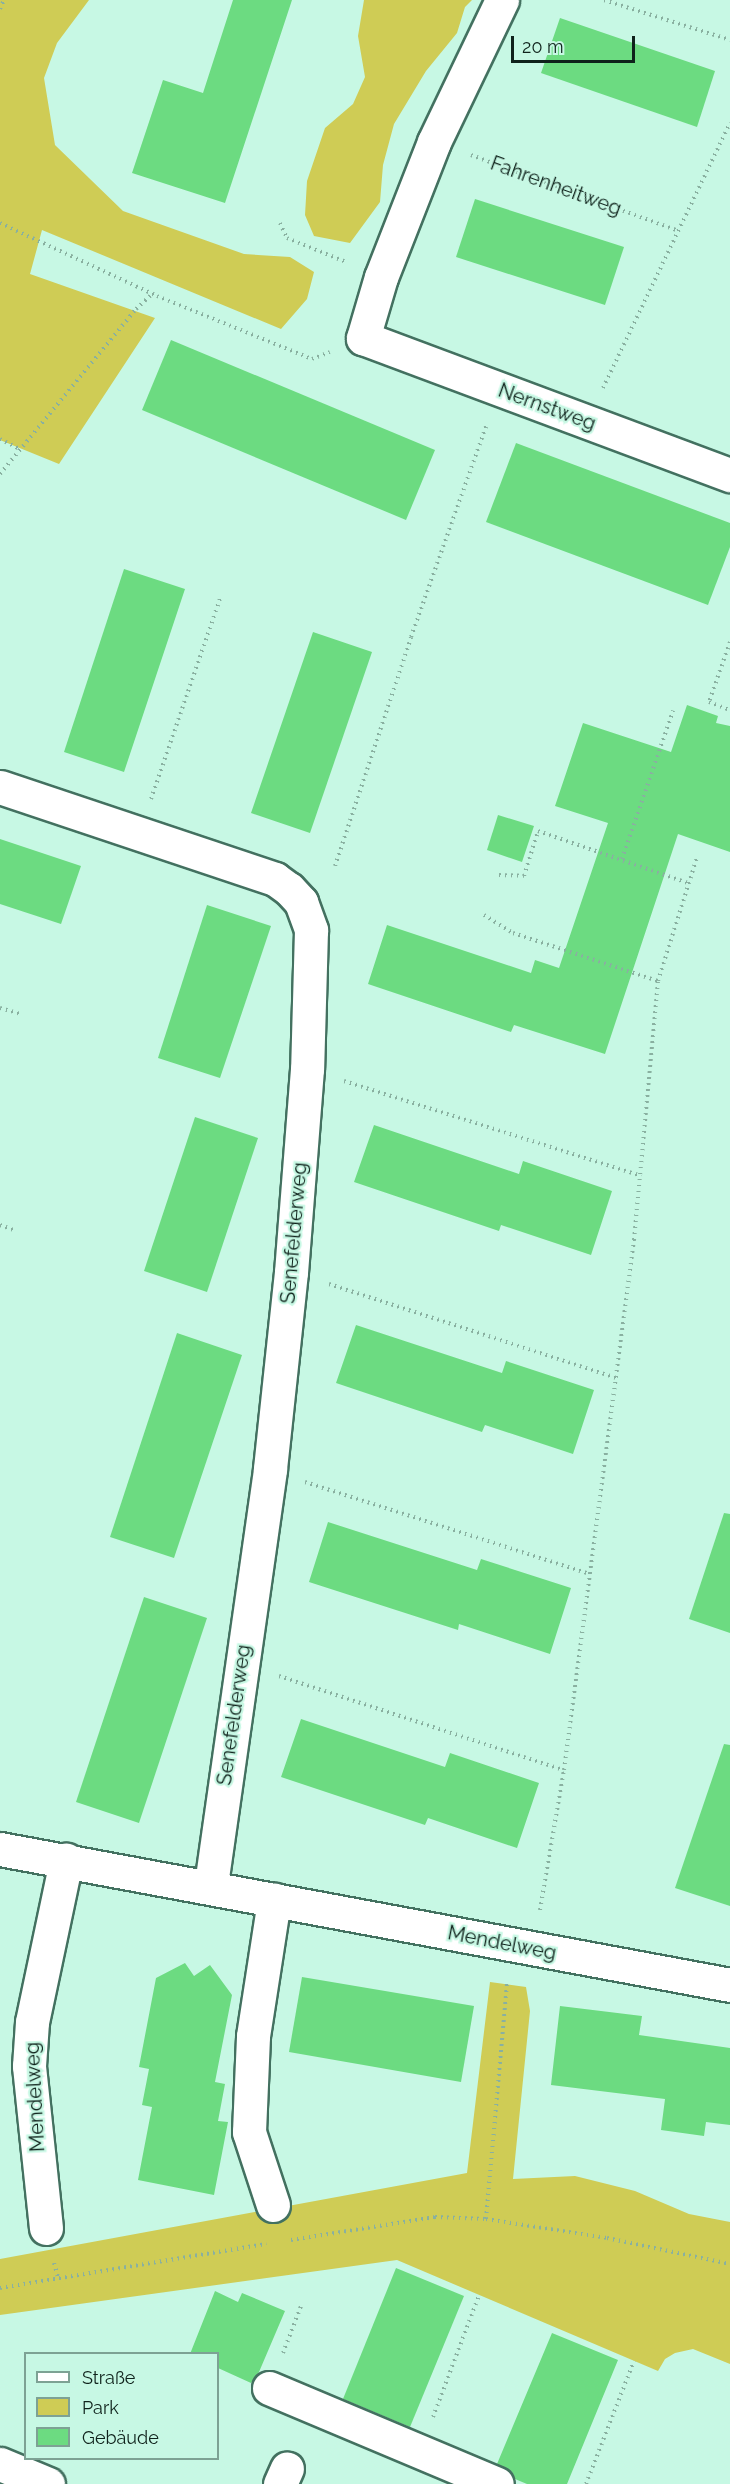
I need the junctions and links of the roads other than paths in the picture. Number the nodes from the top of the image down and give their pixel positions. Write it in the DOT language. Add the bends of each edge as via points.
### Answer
graph roads {
  1 [pos="502,0"];
  2 [pos="730,476"];
  3 [pos="0,787"];
  4 [pos="0,1849"];
  5 [pos="66,1860"];
  6 [pos="211,1887"];
  7 [pos="274,1900"];
  8 [pos="730,1985"];
  9 [pos="273,2205"];
  10 [pos="46,2228"];
  11 [pos="269,2388"];
  12 [pos="0,2464"];
  13 [pos="48,2484"];
  14 [pos="497,2484"];
  1 -- 2 [label="street, Nernstweg" via="434,142 381,277 363,338"];
  3 -- 6 [label="street, Senefelderweg" via="274,879 301,902 311,930 307,1069 291,1272 270,1470"];
  4 -- 5 [label="street, Mendelweg"];
  5 -- 6 [label="street, Mendelweg"];
  5 -- 10 [label="street, Mendelweg" via="32,2022 29,2066"];
  6 -- 7 [label="street, Mendelweg"];
  7 -- 8 [label="street, Mendelweg"];
  7 -- 9 [label="street" via="253,2036 249,2132"];
  11 -- 14 [label="street"];
  12 -- 13 [label="street"];
}
